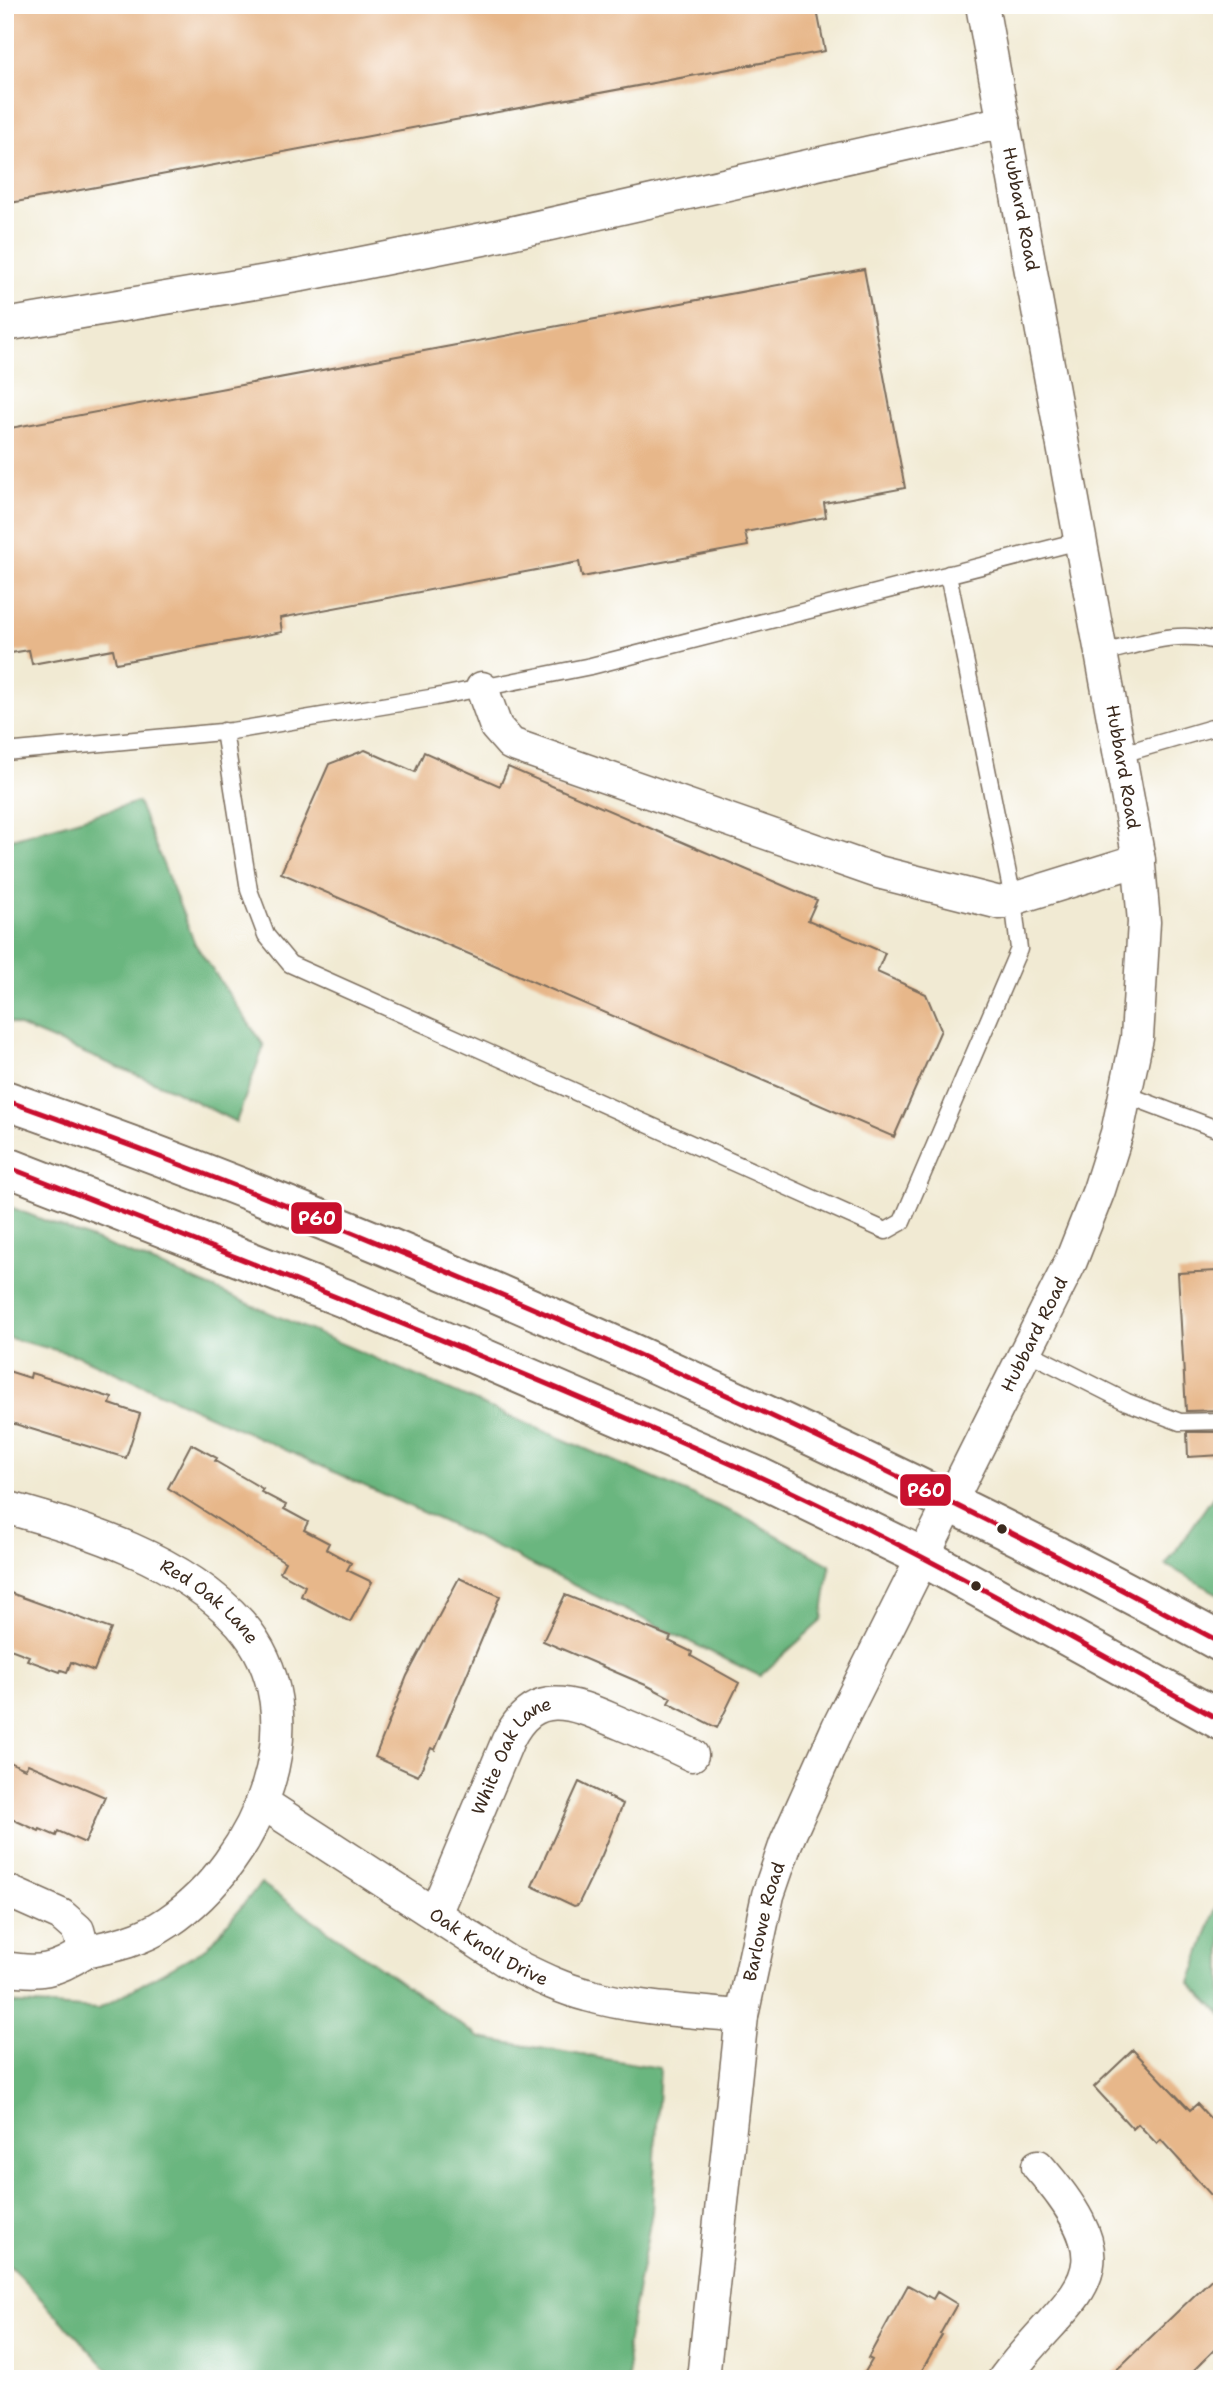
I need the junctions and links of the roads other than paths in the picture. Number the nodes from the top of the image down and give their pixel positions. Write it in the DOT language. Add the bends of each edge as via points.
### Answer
graph roads {
  1 [pos="982,5"];
  2 [pos="1004,122"];
  3 [pos="5,325"];
  4 [pos="1083,540"];
  5 [pos="948,574"];
  6 [pos="1222,643"];
  7 [pos="1103,653"];
  8 [pos="482,688"];
  9 [pos="1222,725"];
  10 [pos="224,731"];
  11 [pos="5,752"];
  12 [pos="1122,754"];
  13 [pos="1139,860"];
  14 [pos="1013,899"];
  15 [pos="5,1091"];
  16 [pos="1127,1095"];
  17 [pos="5,1100"];
  18 [pos="51,1115"];
  19 [pos="1222,1131"];
  20 [pos="16,1172"];
  21 [pos="1026,1351"];
  22 [pos="1222,1421"];
  23 [pos="951,1501"];
  24 [pos="5,1507"];
  25 [pos="923,1558"];
  26 [pos="1222,1643"];
  27 [pos="1222,1721"];
  28 [pos="692,1755"];
  29 [pos="263,1803"];
  30 [pos="5,1890"];
  31 [pos="435,1914"];
  32 [pos="84,1952"];
  33 [pos="5,1968"];
  34 [pos="742,2016"];
  35 [pos="1038,2166"];
  36 [pos="703,2379"];
  37 [pos="1004,2379"];
  1 -- 2 [label="street, Hubbard Road"];
  2 -- 3 [label="street" via="488,238"];
  2 -- 4 [label="street, Hubbard Road"];
  4 -- 5 [label="lane"];
  4 -- 7 [label="street, Hubbard Road"];
  5 -- 8 [label="lane" via="591,666"];
  5 -- 14 [label="lane"];
  6 -- 7 [label="lane" via="1192,635 1163,637"];
  7 -- 12 [label="street, Hubbard Road"];
  8 -- 10 [label="lane"];
  8 -- 14 [label="street" via="496,727 510,744 878,872 1000,903"];
  9 -- 12 [label="lane"];
  10 -- 11 [label="lane"];
  10 -- 14 [label="lane" via="249,890 266,935 290,964 886,1231 902,1222 1019,949"];
  12 -- 13 [label="street, Hubbard Road"];
  13 -- 14 [label="street"];
  13 -- 16 [label="street, Hubbard Road" via="1144,922 1142,985"];
  15 -- 18 [label="main road"];
  16 -- 19 [label="lane"];
  16 -- 21 [label="street, Hubbard Road" via="1099,1190 1071,1261"];
  17 -- 18 [label="main road"];
  18 -- 23 [label="main road" via="355,1233 538,1311"];
  20 -- 25 [label="main road" via="495,1361 760,1478"];
  21 -- 22 [label="lane" via="1127,1402 1180,1422"];
  21 -- 23 [label="street, Hubbard Road"];
  23 -- 25 [label="street, Barlowe Road"];
  23 -- 26 [label="main road"];
  24 -- 29 [label="street, Red Oak Lane" via="160,1564 206,1593 241,1625 266,1667 276,1706 275,1756"];
  25 -- 27 [label="main road"];
  25 -- 34 [label="street, Barlowe Road" via="786,1843 762,1917"];
  28 -- 31 [label="street, White Oak Lane" via="570,1704 544,1705 523,1715 508,1740"];
  29 -- 31 [label="street, Oak Knoll Drive"];
  29 -- 32 [label="street, Red Oak Lane" via="236,1853 189,1906 145,1935"];
  30 -- 32 [label="street" via="61,1915 78,1930"];
  31 -- 34 [label="street, Oak Knoll Drive" via="508,1962 565,1988 611,2001"];
  32 -- 33 [label="street, Red Oak Lane" via="52,1969"];
  34 -- 36 [label="street, Barlowe Road"];
  35 -- 37 [label="street" via="1073,2209 1082,2228 1087,2276 1078,2294"];
}
